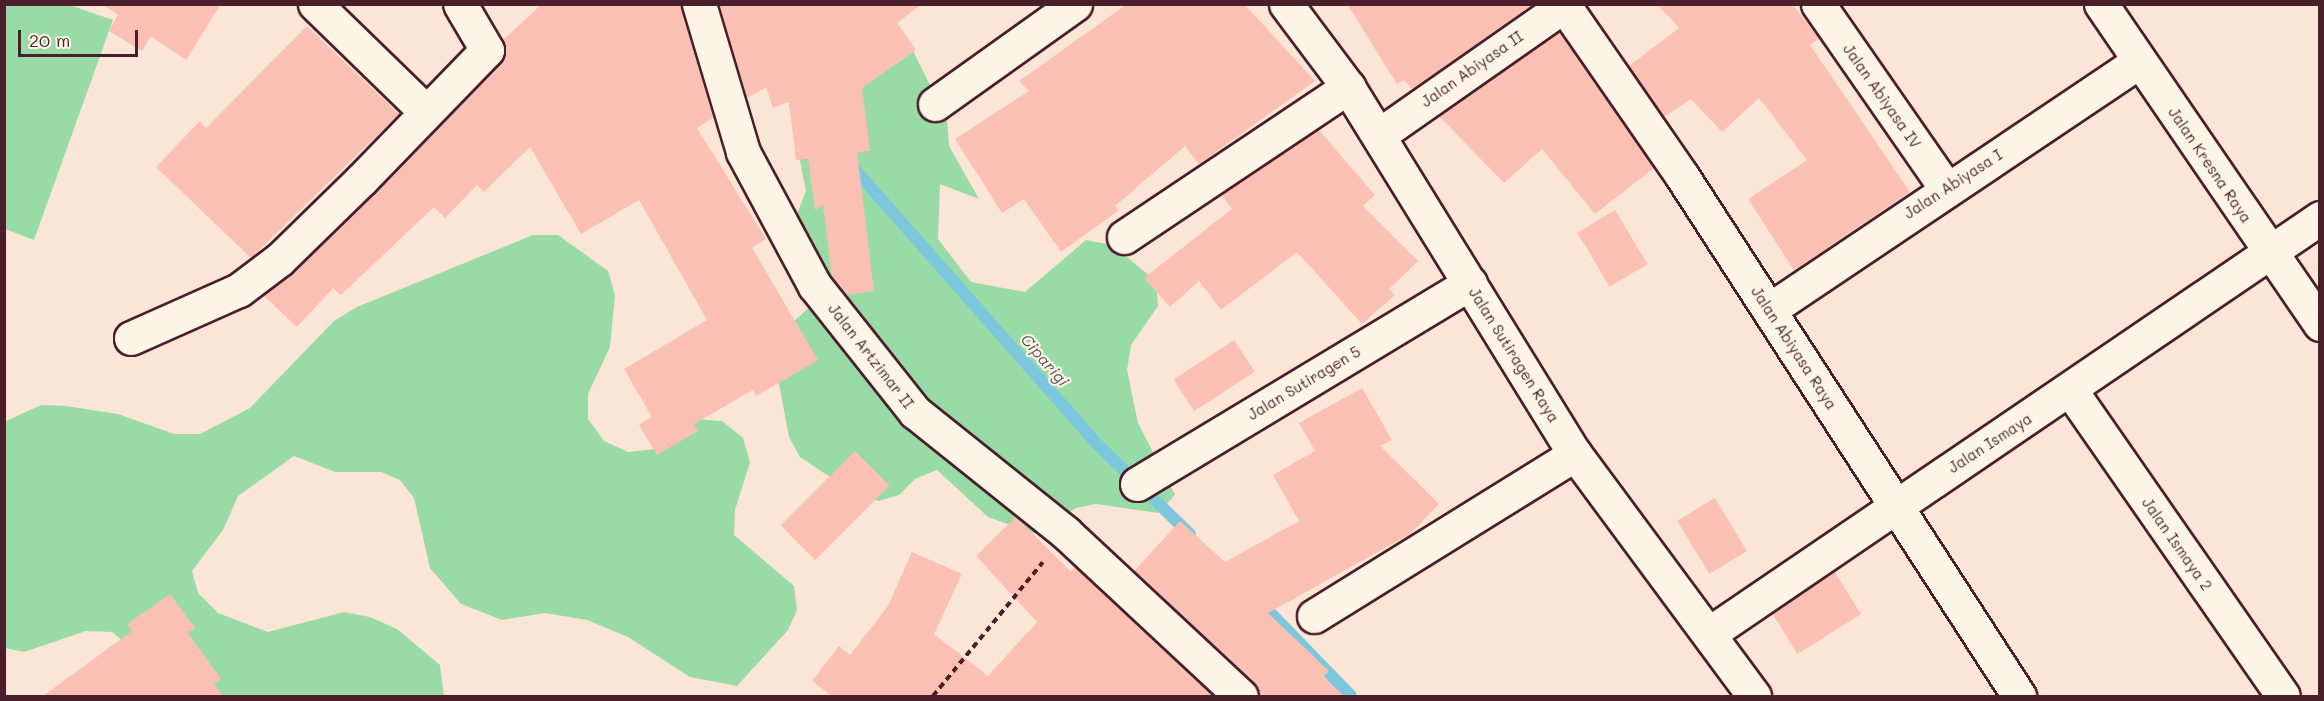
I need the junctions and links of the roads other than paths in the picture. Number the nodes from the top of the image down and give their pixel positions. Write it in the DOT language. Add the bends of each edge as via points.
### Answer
graph roads {
  1 [pos="315,4"];
  2 [pos="460,4"];
  3 [pos="699,4"];
  4 [pos="1075,4"];
  5 [pos="1286,4"];
  6 [pos="1818,4"];
  7 [pos="2101,4"];
  8 [pos="1564,5"];
  9 [pos="2139,61"];
  10 [pos="1348,87"];
  11 [pos="935,104"];
  12 [pos="425,111"];
  13 [pos="1379,135"];
  14 [pos="1946,188"];
  15 [pos="2319,218"];
  16 [pos="1124,237"];
  17 [pos="2271,254"];
  18 [pos="1470,283"];
  19 [pos="1769,310"];
  20 [pos="2319,324"];
  21 [pos="131,338"];
  22 [pos="2071,391"];
  23 [pos="1575,454"];
  24 [pos="1137,484"];
  25 [pos="1895,505"];
  26 [pos="1314,616"];
  27 [pos="1710,633"];
  28 [pos="1241,696"];
  29 [pos="1754,696"];
  30 [pos="2019,696"];
  31 [pos="2283,696"];
  1 -- 12 [label="street"];
  2 -- 12 [label="street" via="487,50"];
  3 -- 28 [label="street, Jalan Artzimar II" via="743,152 815,286 915,412 1066,534"];
  4 -- 11 [label="street"];
  5 -- 10 [label="street, Jalan Sutiragen Raya"];
  6 -- 14 [label="street, Jalan Abiyasa IV"];
  7 -- 9 [label="street, Jalan Kresna Raya"];
  8 -- 13 [label="street, Jalan Abiyasa II"];
  8 -- 19 [label="street, Jalan Abiyasa Raya"];
  9 -- 14 [label="street, Jalan Abiyasa I"];
  9 -- 17 [label="street, Jalan Kresna Raya"];
  10 -- 13 [label="street, Jalan Sutiragen Raya"];
  10 -- 16 [label="street"];
  12 -- 21 [label="street" via="280,259 238,290"];
  13 -- 18 [label="street, Jalan Sutiragen Raya"];
  14 -- 19 [label="street, Jalan Abiyasa I"];
  15 -- 17 [label="street, Jalan Ismaya"];
  17 -- 20 [label="street, Jalan Kresna Raya"];
  17 -- 22 [label="street, Jalan Ismaya"];
  18 -- 23 [label="street, Jalan Sutiragen Raya"];
  18 -- 24 [label="street, Jalan Sutiragen 5"];
  19 -- 25 [label="street, Jalan Abiyasa Raya"];
  22 -- 25 [label="street, Jalan Ismaya"];
  22 -- 31 [label="street, Jalan Ismaya 2"];
  23 -- 26 [label="street"];
  23 -- 27 [label="street, Jalan Sutiragen Raya"];
  25 -- 27 [label="street, Jalan Ismaya"];
  25 -- 30 [label="street, Jalan Abiyasa Raya"];
  27 -- 29 [label="street, Jalan Sutiragen Raya"];
}
